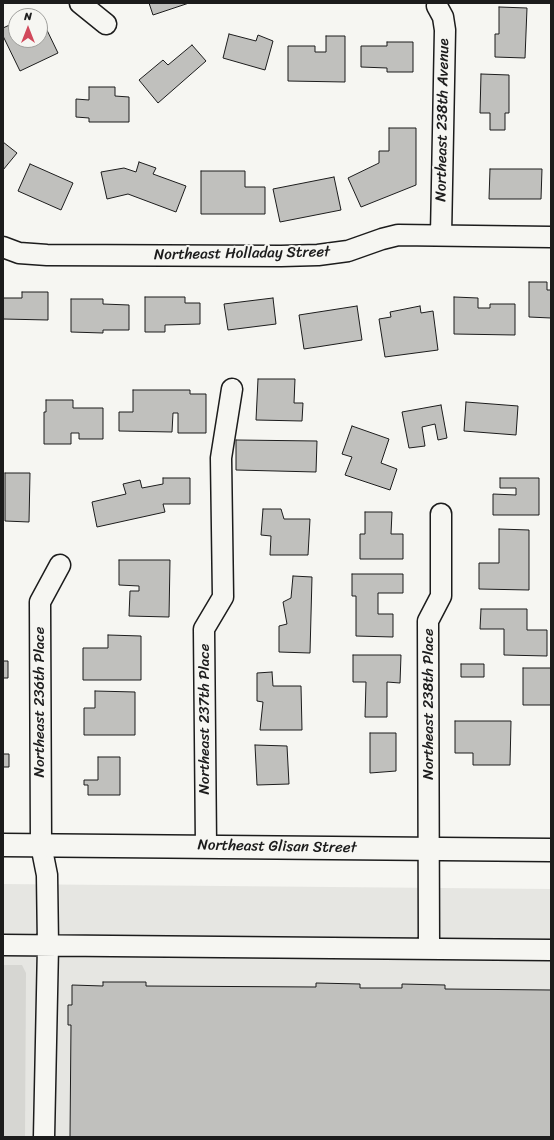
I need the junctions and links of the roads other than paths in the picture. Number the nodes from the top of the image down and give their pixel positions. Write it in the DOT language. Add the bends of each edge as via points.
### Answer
graph roads {
  1 [pos="80,3"];
  2 [pos="435,4"];
  3 [pos="106,24"];
  4 [pos="441,235"];
  5 [pos="551,237"];
  6 [pos="3,247"];
  7 [pos="232,390"];
  8 [pos="441,514"];
  9 [pos="60,565"];
  10 [pos="3,844"];
  11 [pos="40,845"];
  12 [pos="206,846"];
  13 [pos="430,848"];
  14 [pos="551,850"];
  15 [pos="3,945"];
  16 [pos="48,946"];
  17 [pos="429,949"];
  18 [pos="551,950"];
  19 [pos="44,1137"];
  1 -- 3 [label="street"];
  2 -- 4 [label="street, Northeast 238th Avenue" via="443,18 445,30"];
  4 -- 5 [label="street, Northeast Holladay Street"];
  4 -- 6 [label="street, Northeast Holladay Street" via="398,235 348,251 318,255 47,255 19,253"];
  7 -- 12 [label="street, Northeast 237th Place" via="221,458 223,597 204,629"];
  8 -- 13 [label="street, Northeast 238th Place" via="441,596 428,622"];
  9 -- 11 [label="street, Northeast 236th Place" via="40,602"];
  10 -- 11 [label="main road, Northeast Glisan Street"];
  11 -- 12 [label="main road, Northeast Glisan Street"];
  11 -- 16 [label="street, Northeast 236th Place" via="47,875"];
  12 -- 13 [label="main road, Northeast Glisan Street"];
  13 -- 14 [label="main road, Northeast Glisan Street"];
  13 -- 17 [label="street, Northeast 238th Place"];
  15 -- 16 [label="street"];
  16 -- 17 [label="street"];
  16 -- 19 [label="street, Northeast 236th Place"];
  17 -- 18 [label="street"];
}
